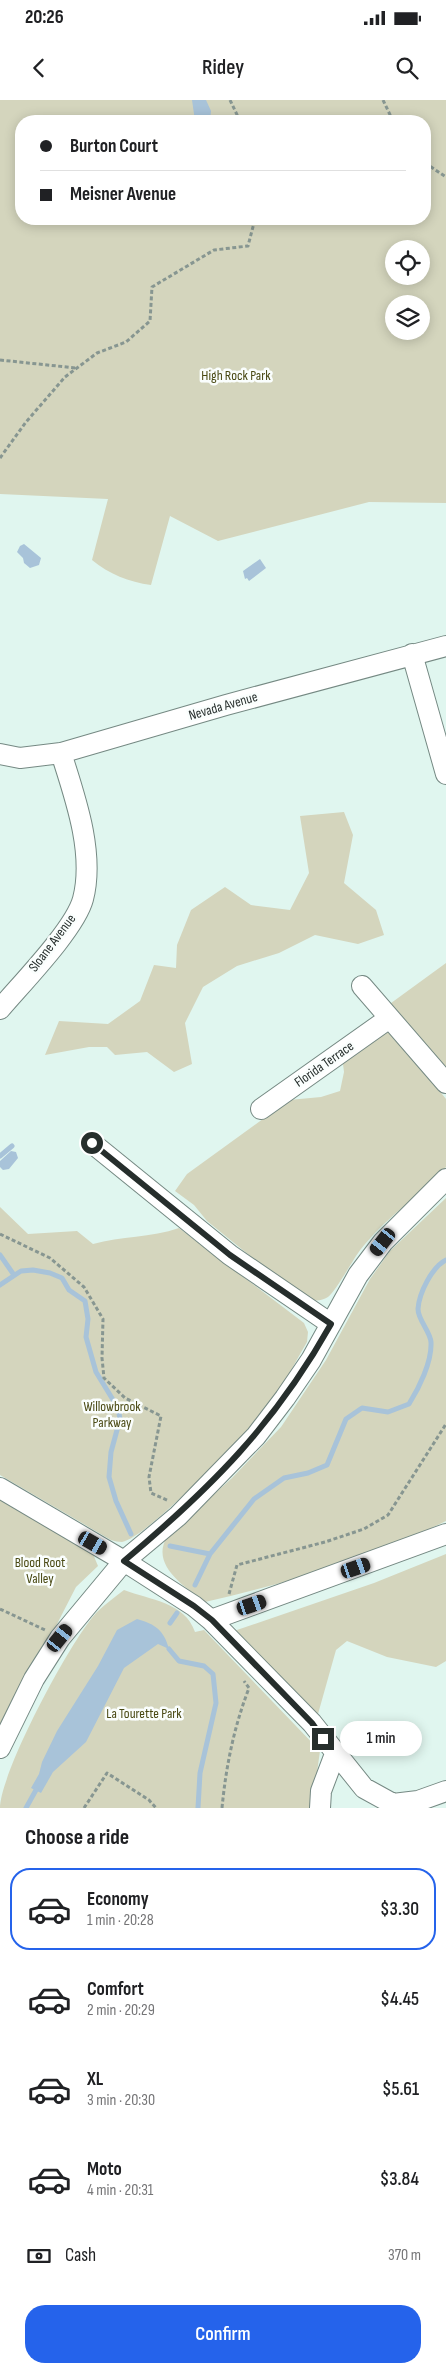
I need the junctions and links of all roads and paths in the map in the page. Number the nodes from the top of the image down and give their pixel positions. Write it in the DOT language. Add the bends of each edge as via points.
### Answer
graph roads {
  1 [pos="230,100"];
  2 [pos="383,100"];
  3 [pos="237,115"];
  4 [pos="390,115"];
  5 [pos="431,167"];
  6 [pos="446,177"];
  7 [pos="253,225"];
  8 [pos="0,360"];
  9 [pos="77,368"];
  10 [pos="0,458"];
  11 [pos="446,646"];
  12 [pos="412,654"];
  13 [pos="61,753"];
  14 [pos="0,754"];
  15 [pos="446,774"];
  16 [pos="362,986"];
  17 [pos="0,1009"];
  18 [pos="388,1019"];
  19 [pos="446,1083"];
  20 [pos="261,1109"];
  21 [pos="92,1143"];
  22 [pos="446,1179"];
  23 [pos="0,1234"];
  24 [pos="331,1324"];
  25 [pos="446,1424"];
  26 [pos="0,1488"];
  27 [pos="171,1502"];
  28 [pos="446,1534"];
  29 [pos="124,1561"];
  30 [pos="229,1594"];
  31 [pos="0,1609"];
  32 [pos="212,1620"];
  33 [pos="48,1631"];
  34 [pos="238,1673"];
  35 [pos="0,1748"];
  36 [pos="335,1754"];
  37 [pos="446,1791"];
  38 [pos="84,1808"];
  39 [pos="156,1808"];
  40 [pos="222,1808"];
  41 [pos="320,1808"];
  1 -- 3 [label="path"];
  2 -- 4 [label="path"];
  5 -- 6 [label="path"];
  7 -- 9 [label="path" via="248,246 214,250 152,287 150,321 126,342 96,354"];
  8 -- 9 [label="path"];
  9 -- 10 [label="path" via="58,384"];
  11 -- 12 [label="street, Nevada Avenue"];
  12 -- 13 [label="street, Nevada Avenue"];
  12 -- 15 [label="street"];
  13 -- 14 [label="street, Nevada Avenue" via="20,758"];
  13 -- 17 [label="street, Sloane Avenue" via="85,837 83,899 71,924"];
  16 -- 18 [label="street"];
  18 -- 19 [label="street"];
  18 -- 20 [label="street, Florida Terrace"];
  21 -- 24 [label="street" via="230,1255"];
  22 -- 24 [label="street" via="383,1242 358,1275"];
  23 -- 27 [label="path" via="50,1258 84,1287 103,1319 104,1378 125,1398 161,1416 149,1478 152,1493"];
  24 -- 29 [label="street" via="285,1398 256,1436 178,1516"];
  25 -- 30 [label="path" via="388,1515 364,1529 325,1542 237,1565"];
  26 -- 29 [label="street"];
  28 -- 32 [label="street"];
  29 -- 32 [label="street"];
  29 -- 35 [label="street" via="60,1638 34,1679"];
  31 -- 33 [label="path"];
  32 -- 36 [label="street" via="312,1723"];
  34 -- 40 [label="path" via="249,1688 236,1722"];
  36 -- 37 [label="street" via="364,1788 393,1804 418,1801"];
  36 -- 41 [label="street" via="321,1791"];
  38 -- 39 [label="path" via="107,1773"];
}
